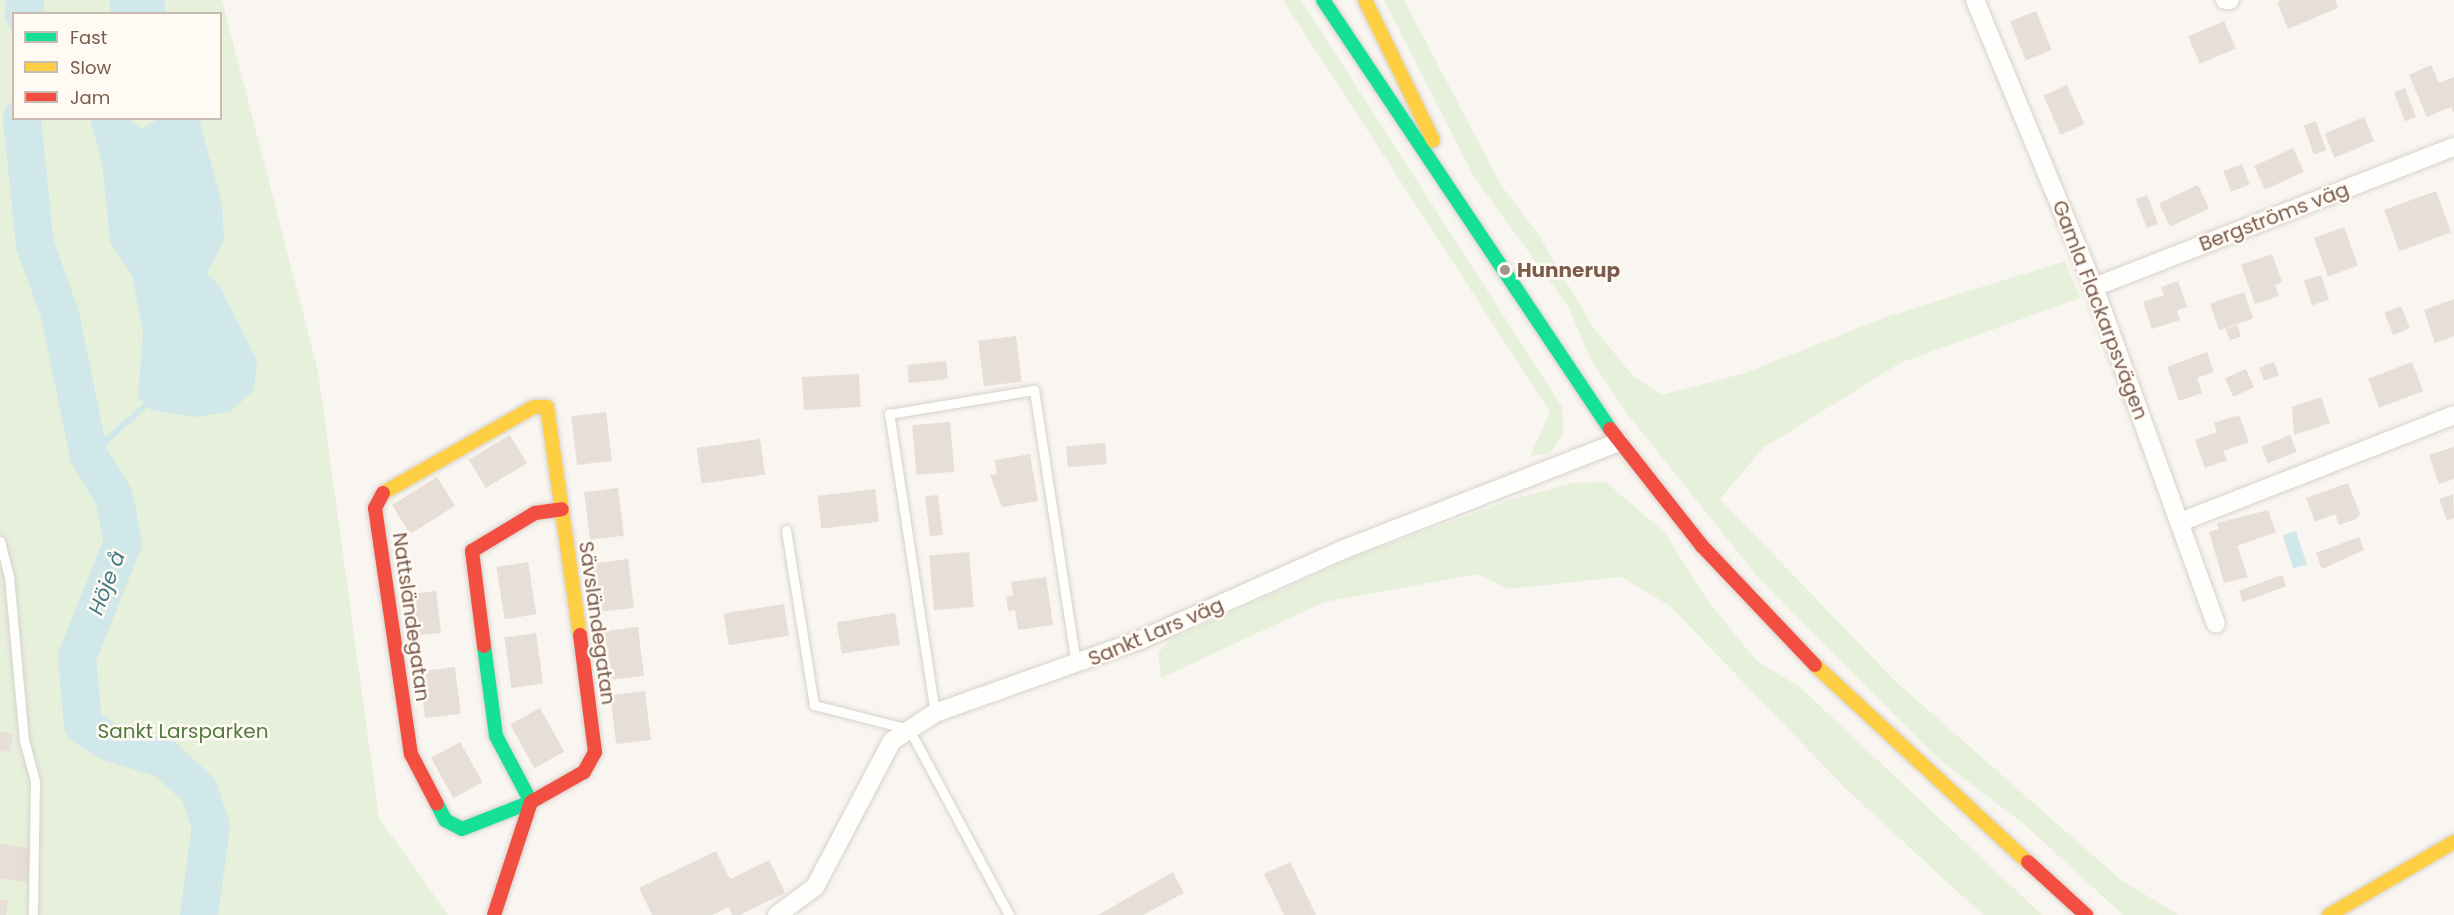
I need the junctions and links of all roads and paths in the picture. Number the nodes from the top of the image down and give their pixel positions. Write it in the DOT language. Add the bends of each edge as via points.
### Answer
graph roads {
  1 [pos="1323,0"];
  2 [pos="1365,0"];
  3 [pos="1975,0"];
  4 [pos="2225,0"];
  5 [pos="2230,0"];
  6 [pos="2454,147"];
  7 [pos="1465,207"];
  8 [pos="2094,287"];
  9 [pos="534,407"];
  10 [pos="2454,415"];
  11 [pos="1619,442"];
  12 [pos="562,509"];
  13 [pos="2180,522"];
  14 [pos="786,530"];
  15 [pos="0,542"];
  16 [pos="2216,624"];
  17 [pos="1076,665"];
  18 [pos="935,713"];
  19 [pos="909,729"];
  20 [pos="531,802"];
  21 [pos="2454,842"];
  22 [pos="33,915"];
  23 [pos="494,915"];
  24 [pos="777,915"];
  25 [pos="1009,915"];
  26 [pos="2086,915"];
  27 [pos="2329,915"];
  1 -- 7 [label="main road"];
  2 -- 7 [label="main road"];
  3 -- 8 [label="street, Gamla Flackarpsvägen"];
  4 -- 5 [label="street"];
  6 -- 8 [label="street, Bergströms väg"];
  7 -- 11 [label="main road"];
  8 -- 13 [label="street, Gamla Flackarpsvägen"];
  9 -- 12 [label="main road, Sävsländegatan" via="547,407 553,423"];
  9 -- 20 [label="main road, Nattsländegatan" via="383,492 375,508 411,754 445,820 462,829"];
  10 -- 13 [label="street"];
  11 -- 17 [label="street, Sankt Lars väg" via="1342,550"];
  11 -- 26 [label="main road" via="1764,616"];
  12 -- 20 [label="main road, Sävsländegatan" via="595,752 585,772"];
  12 -- 20 [label="main road" via="535,513 472,551 496,736"];
  13 -- 16 [label="street, Gamla Flackarpsvägen"];
  14 -- 19 [label="lane" via="814,705"];
  15 -- 22 [label="lane" via="9,576 24,740 35,781"];
  17 -- 18 [label="street, Sankt Lars väg"];
  17 -- 18 [label="lane" via="1034,390 889,414"];
  18 -- 19 [label="street, Sankt Lars väg"];
  19 -- 24 [label="street, Sankt Lars väg" via="881,755 815,887"];
  19 -- 25 [label="lane"];
  20 -- 23 [label="main road"];
  21 -- 27 [label="main road"];
}
